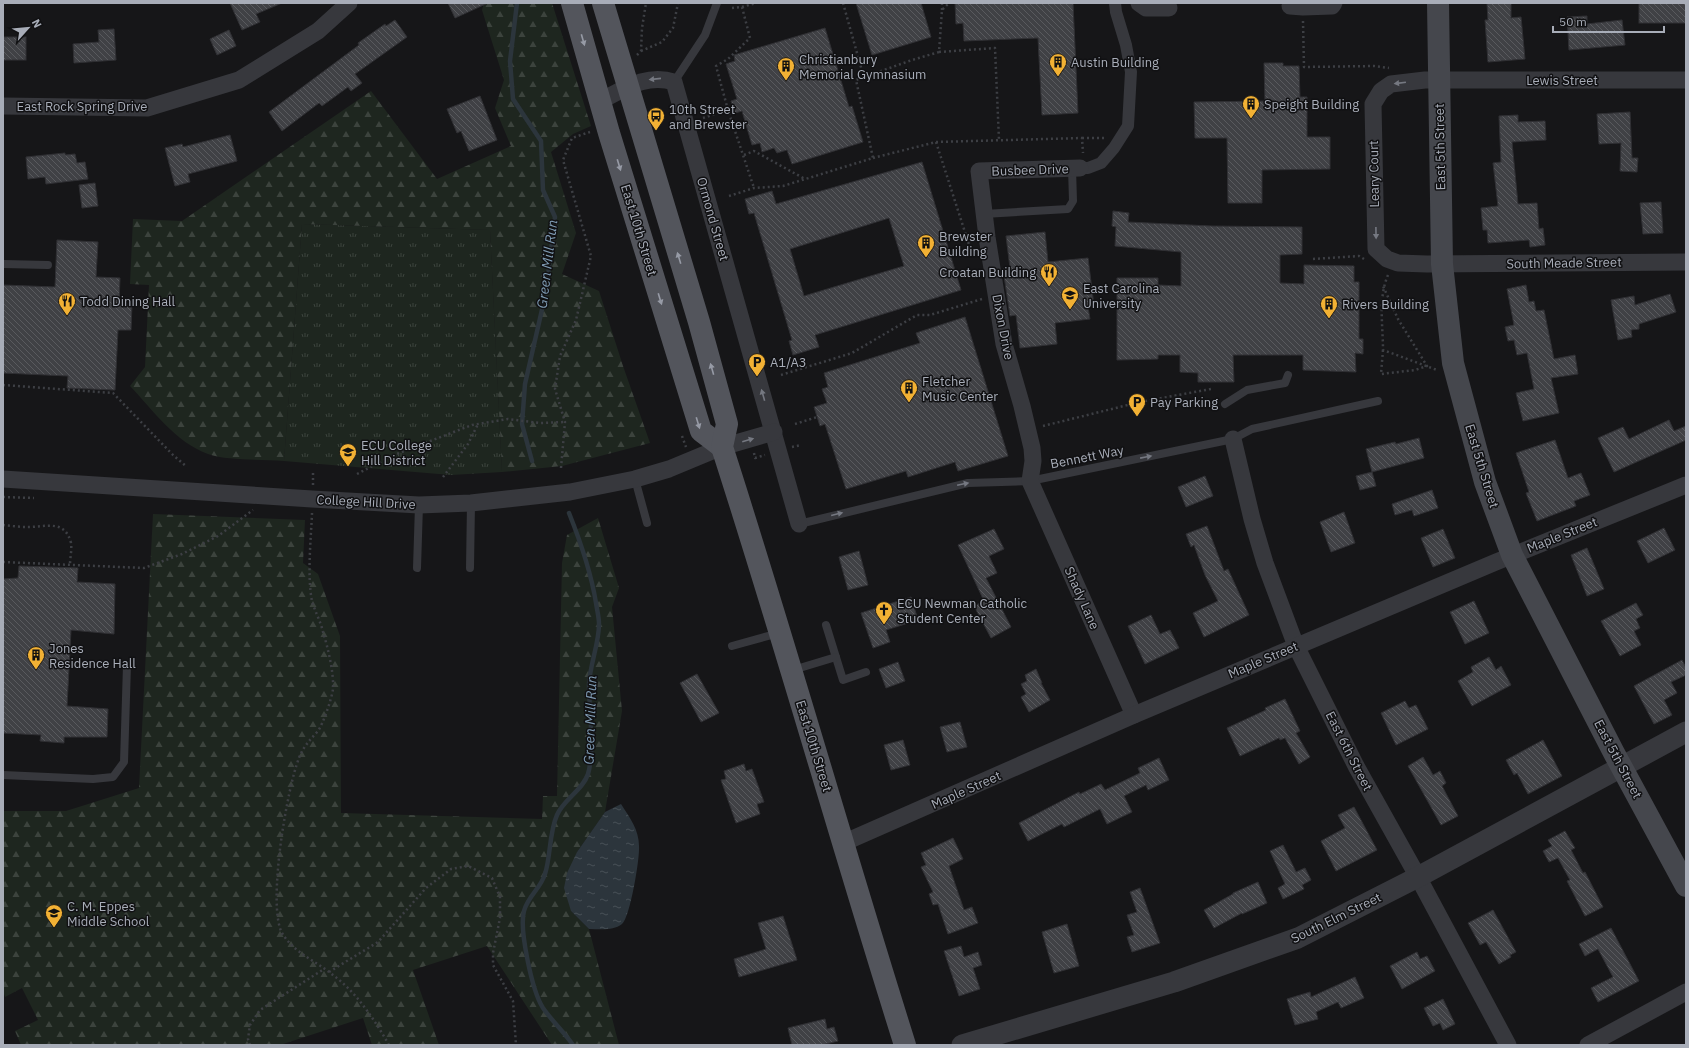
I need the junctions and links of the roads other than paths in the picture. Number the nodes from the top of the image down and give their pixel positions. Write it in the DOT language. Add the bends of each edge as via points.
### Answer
graph roads {
  1 [pos="349,3"];
  2 [pos="572,3"];
  3 [pos="603,3"];
  4 [pos="717,3"];
  5 [pos="1115,3"];
  6 [pos="1139,3"];
  7 [pos="1334,3"];
  8 [pos="1438,3"];
  9 [pos="1296,7"];
  10 [pos="1169,8"];
  11 [pos="1438,80"];
  12 [pos="1686,80"];
  13 [pos="674,82"];
  14 [pos="629,87"];
  15 [pos="600,101"];
  16 [pos="3,106"];
  17 [pos="1078,168"];
  18 [pos="980,171"];
  19 [pos="984,214"];
  20 [pos="1686,262"];
  21 [pos="3,264"];
  22 [pos="1442,264"];
  23 [pos="48,266"];
  24 [pos="1288,375"];
  25 [pos="1378,401"];
  26 [pos="1225,404"];
  27 [pos="774,432"];
  28 [pos="1234,440"];
  29 [pos="722,447"];
  30 [pos="3,479"];
  31 [pos="635,479"];
  32 [pos="1030,480"];
  33 [pos="1686,485"];
  34 [pos="471,503"];
  35 [pos="420,505"];
  36 [pos="647,523"];
  37 [pos="799,524"];
  38 [pos="1512,555"];
  39 [pos="417,568"];
  40 [pos="470,568"];
  41 [pos="826,625"];
  42 [pos="780,633"];
  43 [pos="732,646"];
  44 [pos="1296,646"];
  45 [pos="836,657"];
  46 [pos="126,665"];
  47 [pos="791,671"];
  48 [pos="866,672"];
  49 [pos="1134,715"];
  50 [pos="1686,732"];
  51 [pos="1621,766"];
  52 [pos="3,775"];
  53 [pos="843,843"];
  54 [pos="1418,878"];
  55 [pos="1686,886"];
  56 [pos="1686,992"];
  57 [pos="905,1045"];
  58 [pos="962,1045"];
  59 [pos="1508,1045"];
  60 [pos="1588,1045"];
  1 -- 16 [label="street, East Rock Spring Drive" via="318,31 239,80 146,108"];
  2 -- 15 [label="main road, East 10th Street, one-way"];
  3 -- 14 [label="main road, East 10th Street"];
  4 -- 13 [label="lane" via="705,35"];
  5 -- 17 [label="street" via="1131,72 1128,126 1101,163"];
  6 -- 10 [label="street" via="1146,8"];
  7 -- 9 [label="street" via="1332,6"];
  8 -- 11 [label="main road, East 5th Street"];
  11 -- 12 [label="street, Lewis Street"];
  11 -- 22 [label="main road, East 5th Street"];
  11 -- 22 [label="street, Leary Court, one-way" via="1391,84 1381,91 1373,104 1376,249 1386,259 1398,263"];
  13 -- 14 [label="street, one-way" via="664,78 653,79"];
  27 -- 13 [label="street, Ormond Street, one-way"];
  14 -- 15 [label="street"];
  29 -- 14 [label="main road, East 10th Street, one-way" via="727,424"];
  15 -- 29 [label="main road, East 10th Street, one-way" via="701,431"];
  17 -- 18 [label="street, Busbee Drive"];
  17 -- 19 [label="lane" via="1073,201 1068,208"];
  18 -- 19 [label="street, Dixon Drive"];
  19 -- 32 [label="street, Dixon Drive" via="1004,344 1032,448 1034,461"];
  20 -- 22 [label="street, South Meade Street"];
  21 -- 23 [label="lane"];
  22 -- 38 [label="main road, East 5th Street" via="1453,363 1485,482"];
  24 -- 26 [label="lane" via="1285,383 1247,390"];
  25 -- 28 [label="lane, Bennett Way" via="1252,429"];
  29 -- 27 [label="street, one-way"];
  27 -- 37 [label="street, Ormond Street"];
  32 -- 28 [label="lane, Bennett Way, one-way"];
  28 -- 44 [label="street, East 6th Street" via="1262,555"];
  29 -- 31 [label="street, College Hill Drive" via="668,469"];
  29 -- 42 [label="main road, East 10th Street"];
  30 -- 35 [label="street, College Hill Drive"];
  31 -- 34 [label="street, College Hill Drive" via="570,492"];
  31 -- 36 [label="lane"];
  37 -- 32 [label="lane, Bennett Way, one-way" via="968,483"];
  32 -- 49 [label="street, Shady Lane"];
  33 -- 38 [label="street, Maple Street"];
  34 -- 35 [label="street, College Hill Drive"];
  34 -- 40 [label="lane"];
  35 -- 39 [label="lane"];
  38 -- 44 [label="street, Maple Street"];
  38 -- 51 [label="main road, East 5th Street"];
  41 -- 45 [label="lane"];
  42 -- 43 [label="lane"];
  42 -- 47 [label="main road, East 10th Street"];
  44 -- 49 [label="street, Maple Street"];
  44 -- 54 [label="street, East 6th Street" via="1356,766"];
  45 -- 47 [label="lane"];
  45 -- 48 [label="lane" via="843,680"];
  46 -- 52 [label="lane" via="124,762 113,777 93,779"];
  47 -- 53 [label="main road, East 10th Street"];
  49 -- 53 [label="street, Maple Street"];
  50 -- 51 [label="street, South Elm Street"];
  51 -- 54 [label="street, South Elm Street"];
  51 -- 55 [label="main road, East 5th Street"];
  53 -- 57 [label="main road, East 10th Street"];
  54 -- 58 [label="street, South Elm Street" via="1298,938 1174,982"];
  54 -- 59 [label="street, East 6th Street"];
  56 -- 60 [label="street"];
}
